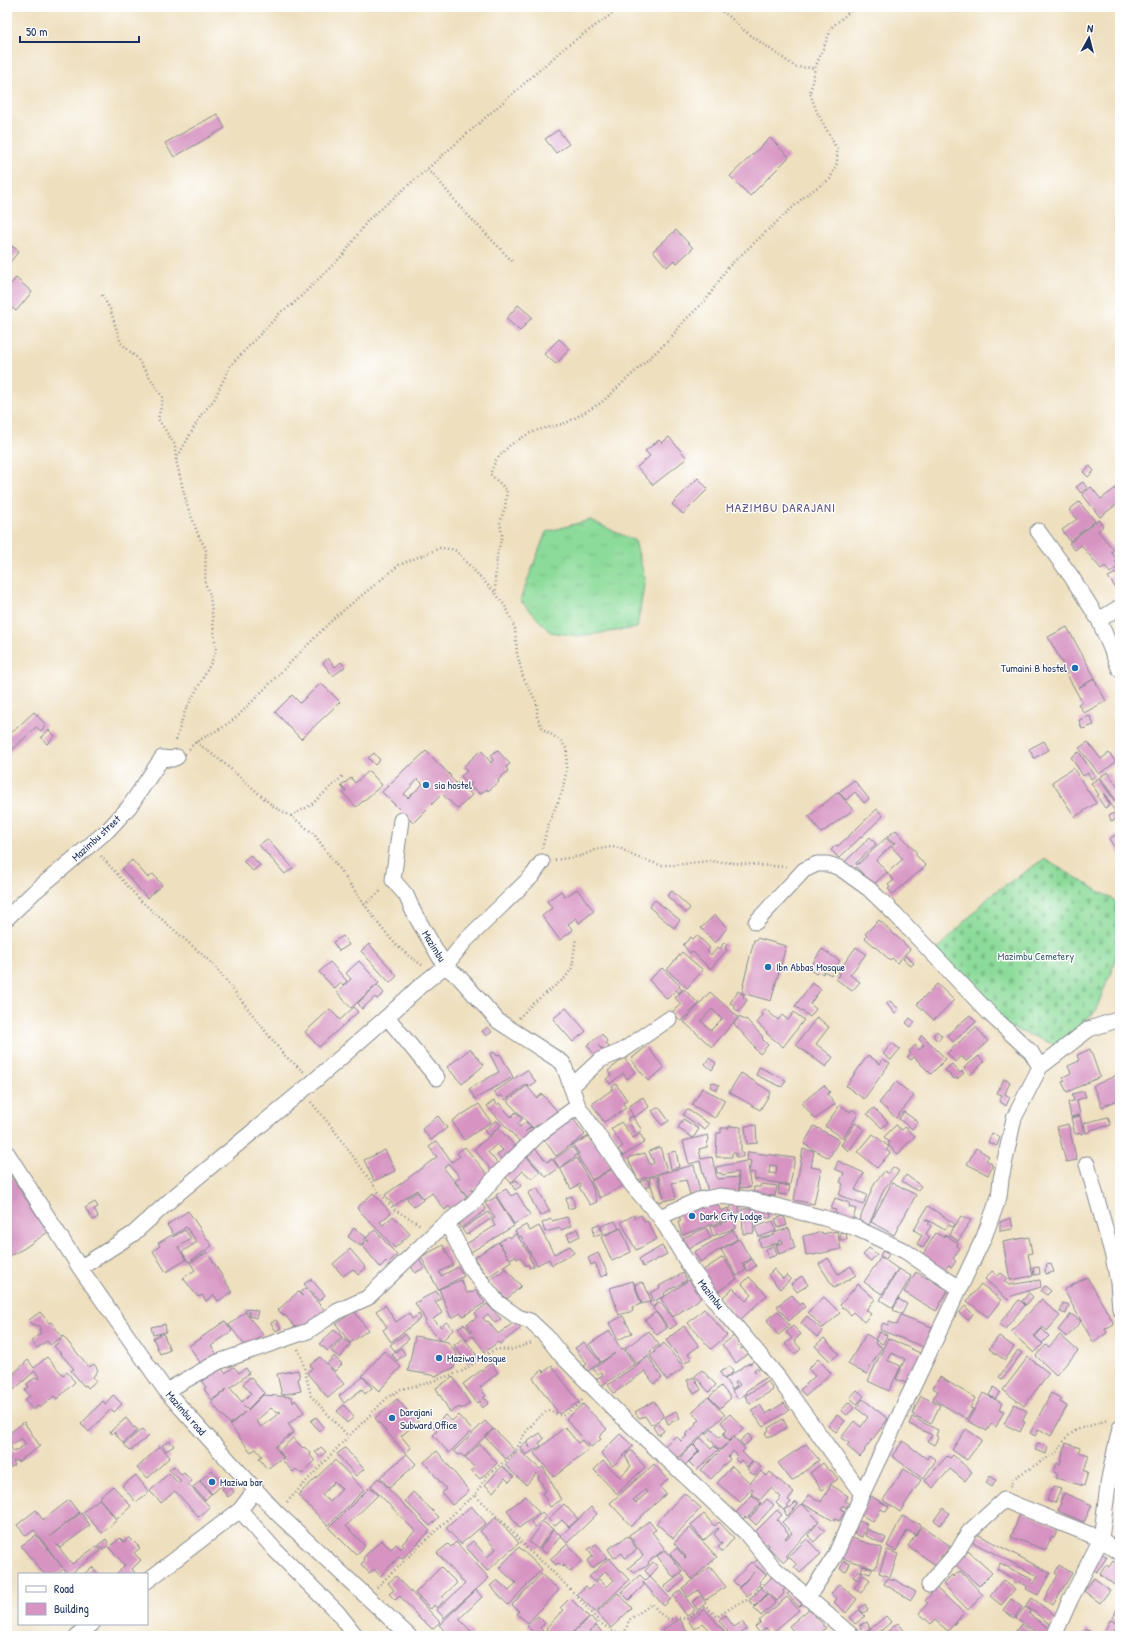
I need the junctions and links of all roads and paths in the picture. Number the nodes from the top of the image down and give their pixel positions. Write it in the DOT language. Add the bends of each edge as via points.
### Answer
graph roads {
  1 [pos="622,7"];
  2 [pos="716,7"];
  3 [pos="855,7"];
  4 [pos="815,68"];
  5 [pos="426,170"];
  6 [pos="512,261"];
  7 [pos="102,295"];
  8 [pos="176,460"];
  9 [pos="1038,531"];
  10 [pos="496,594"];
  11 [pos="1120,607"];
  12 [pos="1099,620"];
  13 [pos="1120,670"];
  14 [pos="196,742"];
  15 [pos="177,756"];
  16 [pos="343,776"];
  17 [pos="291,816"];
  18 [pos="401,820"];
  19 [pos="91,845"];
  20 [pos="542,862"];
  21 [pos="804,870"];
  22 [pos="393,880"];
  23 [pos="364,905"];
  24 [pos="7,918"];
  25 [pos="756,922"];
  26 [pos="576,938"];
  27 [pos="442,968"];
  28 [pos="387,1017"];
  29 [pos="669,1019"];
  30 [pos="1120,1019"];
  31 [pos="509,1028"];
  32 [pos="1040,1067"];
  33 [pos="437,1078"];
  34 [pos="308,1086"];
  35 [pos="571,1087"];
  36 [pos="578,1106"];
  37 [pos="7,1153"];
  38 [pos="1087,1164"];
  39 [pos="660,1217"];
  40 [pos="443,1225"];
  41 [pos="80,1268"];
  42 [pos="959,1288"];
  43 [pos="1120,1308"];
  44 [pos="546,1336"];
  45 [pos="296,1345"];
  46 [pos="593,1387"];
  47 [pos="166,1391"];
  48 [pos="1117,1423"];
  49 [pos="348,1436"];
  50 [pos="256,1489"];
  51 [pos="862,1494"];
  52 [pos="476,1496"];
  53 [pos="1004,1500"];
  54 [pos="240,1510"];
  55 [pos="278,1513"];
  56 [pos="1101,1539"];
  57 [pos="1120,1553"];
  58 [pos="775,1569"];
  59 [pos="148,1580"];
  60 [pos="929,1585"];
  61 [pos="366,1596"];
  62 [pos="808,1597"];
  63 [pos="91,1625"];
  64 [pos="77,1636"];
  65 [pos="356,1636"];
  66 [pos="409,1636"];
  67 [pos="852,1636"];
  68 [pos="1054,1636"];
  1 -- 5 [label="path" via="568,45"];
  2 -- 4 [label="path" via="796,67"];
  3 -- 4 [label="path" via="832,27"];
  4 -- 10 [label="path" via="810,93 837,149 837,163 830,179 806,195 728,267 706,300 669,340 601,403 566,423 528,434 510,445 496,460 490,474 507,490 500,522 502,535 495,581"];
  5 -- 6 [label="path"];
  5 -- 8 [label="path" via="368,220 344,254 282,311 230,366 214,400 200,415"];
  7 -- 8 [label="path" via="110,309 121,343 137,358 163,398 158,419 175,445"];
  8 -- 15 [label="path" via="187,505 206,549 205,582 210,595 216,650 185,711 176,739"];
  9 -- 12 [label="street"];
  10 -- 14 [label="path" via="456,551 451,549 440,548 399,566 334,618 238,716"];
  10 -- 20 [label="path" via="515,628 522,677 537,703 538,717 543,729 562,741 566,750 566,773 562,792 548,825 542,846"];
  11 -- 12 [label="street"];
  12 -- 13 [label="street"];
  14 -- 15 [label="path"];
  14 -- 17 [label="path" via="226,764 274,807"];
  15 -- 19 [label="street, Mazimbu street" via="172,759 162,758 129,807"];
  16 -- 17 [label="path" via="311,805"];
  17 -- 23 [label="path" via="314,834"];
  18 -- 22 [label="street"];
  19 -- 24 [label="street, Mazimbu street"];
  19 -- 34 [label="path" via="141,901 213,964"];
  20 -- 21 [label="path" via="581,856 611,847 620,848 636,857 660,864 709,862 796,867"];
  20 -- 27 [label="street, Mazimbu" via="532,876 466,940"];
  21 -- 25 [label="street"];
  21 -- 32 [label="street" via="817,864 828,864 840,868 869,889 990,1014 1031,1052"];
  22 -- 23 [label="path"];
  22 -- 27 [label="street, Mazimbu" via="406,895"];
  23 -- 27 [label="path" via="396,945 410,957 426,969"];
  26 -- 31 [label="path" via="572,968 565,978 532,1004"];
  27 -- 28 [label="street"];
  27 -- 31 [label="street, Mazimbu" via="459,977 498,1021"];
  28 -- 33 [label="street"];
  28 -- 34 [label="street"];
  29 -- 35 [label="street" via="622,1051 600,1060"];
  30 -- 32 [label="street" via="1089,1029"];
  31 -- 35 [label="street, Mazimbu" via="563,1063"];
  32 -- 42 [label="street" via="1014,1118 999,1197 984,1237"];
  34 -- 40 [label="path" via="318,1112 395,1210 423,1225"];
  34 -- 41 [label="street" via="176,1194 133,1234"];
  35 -- 36 [label="street, Mazimbu"];
  36 -- 39 [label="street, Mazimbu" via="632,1185"];
  36 -- 40 [label="street" via="539,1134 473,1203"];
  37 -- 41 [label="street, Mazimbu road"];
  38 -- 43 [label="street" via="1113,1256"];
  39 -- 42 [label="street" via="698,1200 720,1196 748,1199 856,1228 905,1252"];
  39 -- 51 [label="street, Mazimbu" via="690,1268 777,1376"];
  40 -- 44 [label="street" via="469,1266 498,1303 518,1317 530,1321"];
  40 -- 47 [label="street" via="367,1298 338,1311 308,1331 218,1362"];
  41 -- 47 [label="street, Mazimbu road"];
  42 -- 51 [label="street"];
  44 -- 46 [label="street"];
  44 -- 55 [label="path" via="510,1350 498,1348 463,1371 401,1389 387,1398"];
  45 -- 49 [label="path" via="311,1396"];
  46 -- 52 [label="path" via="577,1406 562,1416 548,1410 538,1417 513,1454 487,1476"];
  46 -- 58 [label="street" via="745,1532"];
  47 -- 50 [label="street, Mazimbu road"];
  48 -- 53 [label="path" via="1076,1430 1066,1438 1057,1452 1014,1478"];
  48 -- 56 [label="street"];
  50 -- 54 [label="street"];
  50 -- 55 [label="street, Mazimbu road"];
  51 -- 62 [label="street" via="835,1556"];
  52 -- 58 [label="path" via="575,1594 600,1624 614,1632 625,1633 628,1620 652,1604 662,1616 669,1619 686,1619 706,1606 717,1618 737,1604 750,1599"];
  52 -- 61 [label="path" via="466,1502"];
  53 -- 56 [label="street"];
  53 -- 60 [label="street" via="969,1532 958,1551"];
  54 -- 59 [label="street"];
  54 -- 65 [label="street" via="275,1550 338,1613"];
  55 -- 61 [label="street, Mazimbu road"];
  56 -- 57 [label="street"];
  56 -- 68 [label="street"];
  58 -- 62 [label="street"];
  61 -- 66 [label="street, Mazimbu road"];
  62 -- 67 [label="street"];
  63 -- 64 [label="street"];
}
